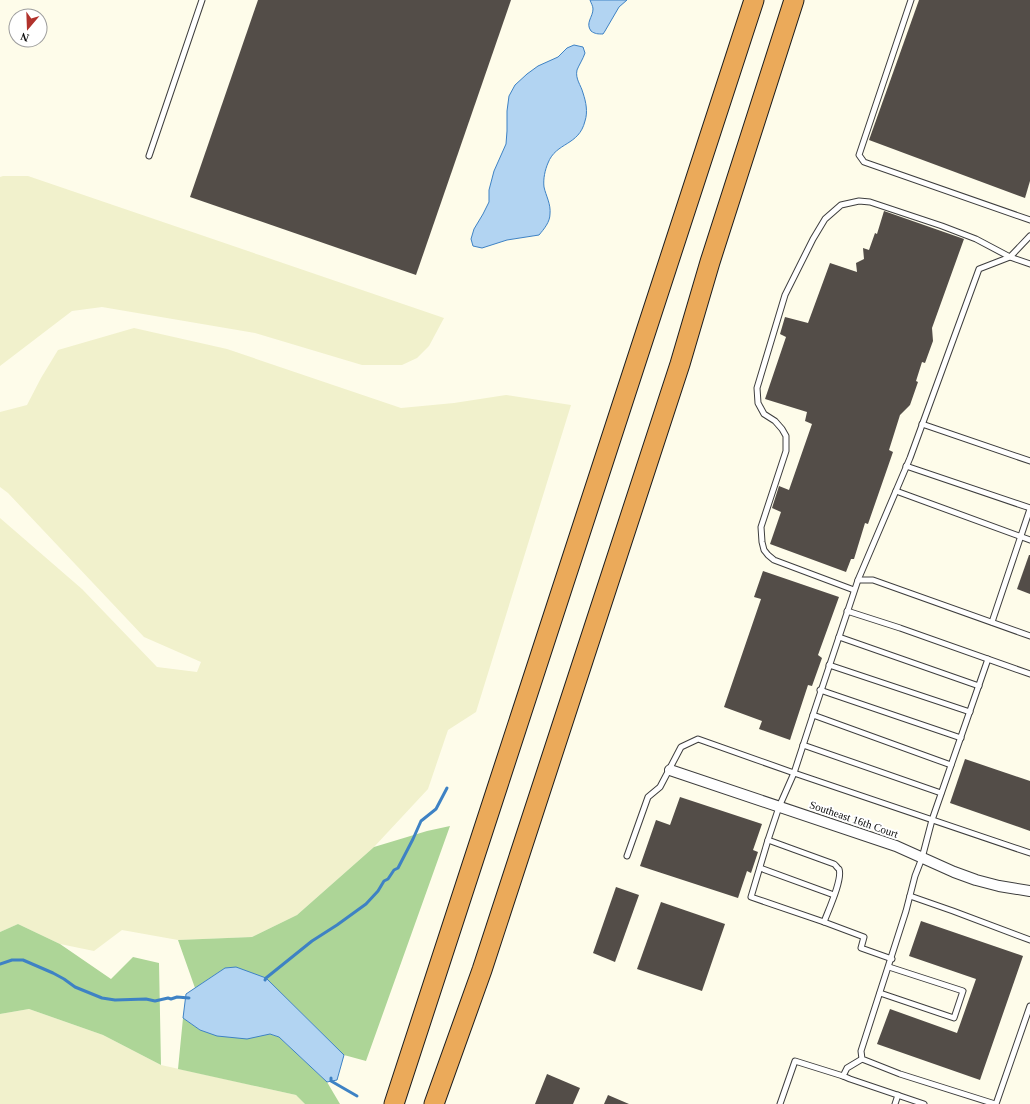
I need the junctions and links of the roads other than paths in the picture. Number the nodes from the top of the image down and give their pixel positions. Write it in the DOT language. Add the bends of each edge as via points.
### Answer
graph roads {
  1 [pos="202,0"];
  2 [pos="754,0"];
  3 [pos="794,0"];
  4 [pos="911,0"];
  5 [pos="149,156"];
  6 [pos="1030,220"];
  7 [pos="1030,236"];
  8 [pos="1010,257"];
  9 [pos="1030,264"];
  10 [pos="922,424"];
  11 [pos="1030,461"];
  12 [pos="906,466"];
  13 [pos="896,491"];
  14 [pos="1030,509"];
  15 [pos="1021,537"];
  16 [pos="1030,540"];
  17 [pos="858,580"];
  18 [pos="854,590"];
  19 [pos="847,611"];
  20 [pos="992,622"];
  21 [pos="1030,636"];
  22 [pos="838,637"];
  23 [pos="988,659"];
  24 [pos="829,665"];
  25 [pos="1030,674"];
  26 [pos="979,686"];
  27 [pos="820,690"];
  28 [pos="970,712"];
  29 [pos="812,715"];
  30 [pos="960,738"];
  31 [pos="803,745"];
  32 [pos="951,765"];
  33 [pos="670,770"];
  34 [pos="794,773"];
  35 [pos="941,793"];
  36 [pos="779,807"];
  37 [pos="932,820"];
  38 [pos="768,840"];
  39 [pos="1030,853"];
  40 [pos="627,856"];
  41 [pos="922,858"];
  42 [pos="760,868"];
  43 [pos="1030,890"];
  44 [pos="834,895"];
  45 [pos="910,896"];
  46 [pos="824,922"];
  47 [pos="1030,940"];
  48 [pos="892,959"];
  49 [pos="889,966"];
  50 [pos="880,994"];
  51 [pos="1030,1006"];
  52 [pos="862,1059"];
  53 [pos="843,1076"];
  54 [pos="898,1095"];
  55 [pos="394,1104"];
  56 [pos="434,1104"];
  57 [pos="780,1104"];
  58 [pos="895,1104"];
  59 [pos="924,1104"];
  60 [pos="995,1104"];
  1 -- 5 [label="lane"];
  2 -- 55 [label="highway"];
  3 -- 56 [label="highway" via="680,364 482,970"];
  4 -- 6 [label="lane" via="859,155 864,162"];
  7 -- 8 [label="lane"];
  8 -- 9 [label="lane"];
  8 -- 10 [label="lane" via="979,269"];
  8 -- 18 [label="lane" via="976,239 942,226 870,202 859,201 841,205 826,218 785,295 756,388 758,403 764,414 775,421 786,436 786,451 761,527 763,546 774,560"];
  10 -- 11 [label="lane"];
  10 -- 12 [label="lane"];
  12 -- 13 [label="lane"];
  12 -- 14 [label="lane"];
  13 -- 15 [label="lane"];
  13 -- 17 [label="lane"];
  14 -- 15 [label="lane"];
  15 -- 16 [label="lane"];
  15 -- 20 [label="lane"];
  17 -- 18 [label="lane"];
  17 -- 20 [label="lane" via="873,580"];
  18 -- 19 [label="lane"];
  19 -- 22 [label="lane"];
  19 -- 23 [label="lane"];
  20 -- 21 [label="lane"];
  22 -- 24 [label="lane"];
  22 -- 26 [label="lane"];
  23 -- 25 [label="lane"];
  23 -- 26 [label="lane"];
  24 -- 27 [label="lane"];
  24 -- 28 [label="lane"];
  26 -- 28 [label="lane"];
  27 -- 29 [label="lane"];
  27 -- 30 [label="lane"];
  28 -- 30 [label="lane"];
  29 -- 31 [label="lane"];
  29 -- 32 [label="lane"];
  30 -- 32 [label="lane"];
  31 -- 34 [label="lane"];
  31 -- 35 [label="lane"];
  32 -- 35 [label="lane"];
  33 -- 34 [label="lane" via="681,747 698,739"];
  33 -- 36 [label="street, Southeast 16th Court"];
  33 -- 40 [label="lane" via="660,787 648,797"];
  34 -- 36 [label="lane"];
  34 -- 37 [label="lane"];
  35 -- 37 [label="lane"];
  36 -- 38 [label="lane"];
  36 -- 41 [label="street, Southeast 16th Court" via="896,846"];
  37 -- 39 [label="lane"];
  37 -- 41 [label="lane"];
  38 -- 42 [label="lane"];
  38 -- 44 [label="lane" via="834,864 840,875"];
  41 -- 43 [label="street, Southeast 16th Court" via="976,880"];
  41 -- 45 [label="lane"];
  42 -- 44 [label="lane"];
  42 -- 46 [label="lane" via="751,897"];
  44 -- 46 [label="lane"];
  45 -- 47 [label="lane"];
  45 -- 48 [label="lane"];
  46 -- 48 [label="lane" via="864,937 861,948"];
  48 -- 49 [label="lane"];
  49 -- 50 [label="lane"];
  49 -- 50 [label="lane" via="963,991 961,998 954,1018"];
  50 -- 52 [label="lane" via="861,1051"];
  51 -- 60 [label="lane"];
  52 -- 53 [label="lane" via="847,1068"];
  52 -- 60 [label="lane" via="900,1074"];
  53 -- 54 [label="lane"];
  53 -- 57 [label="lane" via="794,1061"];
  54 -- 58 [label="lane"];
  54 -- 59 [label="lane"];
}
